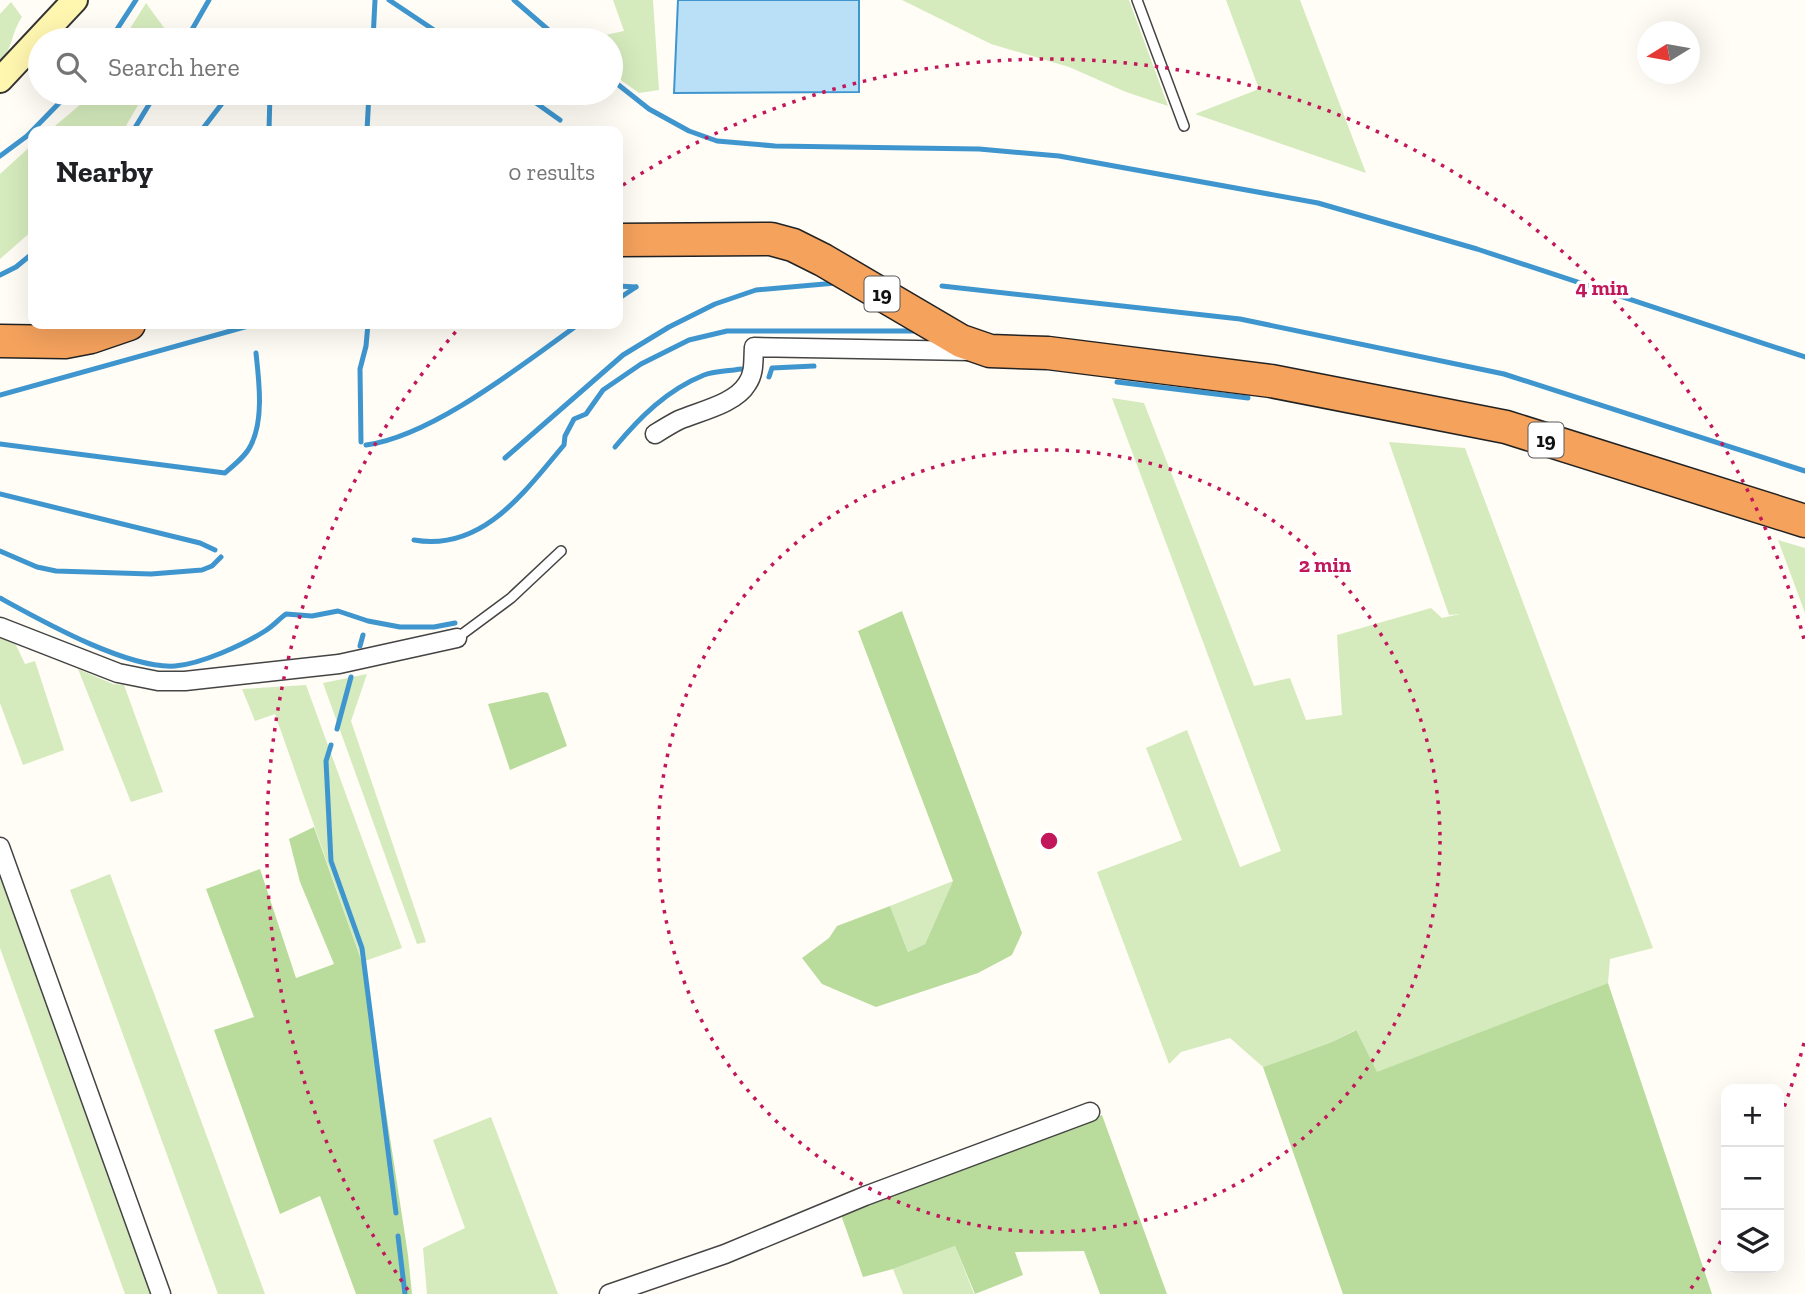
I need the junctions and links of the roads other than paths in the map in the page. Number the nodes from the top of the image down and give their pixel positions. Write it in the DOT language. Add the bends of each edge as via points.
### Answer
graph roads {
  1 [pos="75,0"];
  2 [pos="1137,0"];
  3 [pos="49,28"];
  4 [pos="28,50"];
  5 [pos="0,80"];
  6 [pos="1184,126"];
  7 [pos="623,240"];
  8 [pos="114,329"];
  9 [pos="0,341"];
  10 [pos="990,351"];
  11 [pos="655,434"];
  12 [pos="1805,521"];
  13 [pos="561,551"];
  14 [pos="0,627"];
  15 [pos="457,638"];
  16 [pos="0,847"];
  17 [pos="1090,1112"];
  18 [pos="161,1294"];
  19 [pos="609,1294"];
  1 -- 3 [label="main road"];
  2 -- 6 [label="lane"];
  4 -- 5 [label="main road"];
  7 -- 10 [label="highway, 19" via="782,242 823,260 961,341"];
  8 -- 9 [label="highway" via="65,342"];
  10 -- 11 [label="street" via="754,346 753,369 742,391"];
  10 -- 12 [label="highway, 19" via="1048,353 1271,382 1506,427"];
  13 -- 15 [label="lane" via="511,598"];
  14 -- 15 [label="street" via="118,673 158,681 339,664"];
  16 -- 18 [label="street"];
  17 -- 19 [label="street" via="725,1254"];
}
